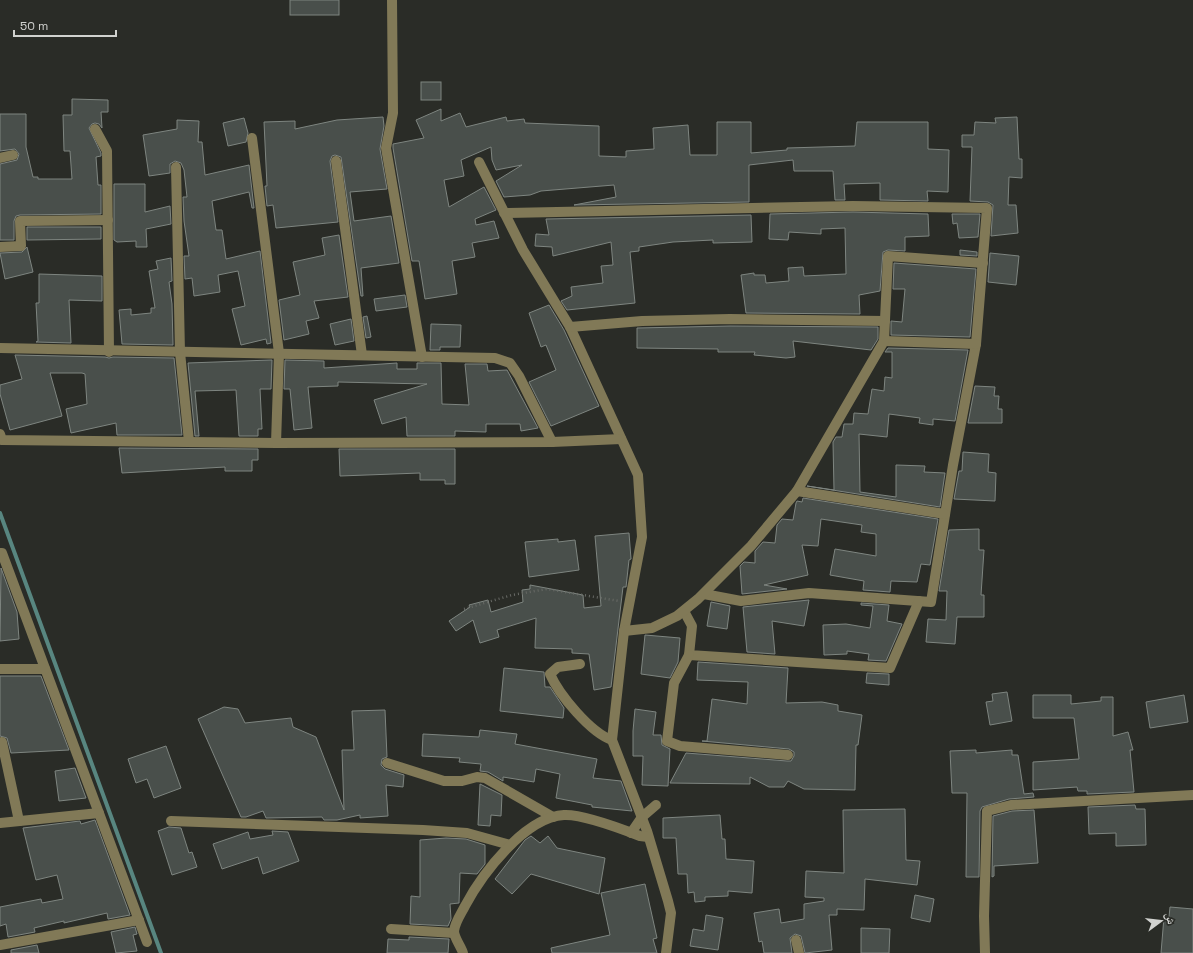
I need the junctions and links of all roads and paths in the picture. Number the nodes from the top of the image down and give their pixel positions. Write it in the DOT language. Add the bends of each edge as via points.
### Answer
graph roads {
  1 [pos="392,0"];
  2 [pos="95,129"];
  3 [pos="252,138"];
  4 [pos="13,155"];
  5 [pos="0,158"];
  6 [pos="336,161"];
  7 [pos="479,162"];
  8 [pos="176,167"];
  9 [pos="504,213"];
  10 [pos="108,220"];
  11 [pos="0,247"];
  12 [pos="983,263"];
  13 [pos="885,321"];
  14 [pos="570,327"];
  15 [pos="884,341"];
  16 [pos="976,344"];
  17 [pos="0,348"];
  18 [pos="109,352"];
  19 [pos="180,352"];
  20 [pos="279,353"];
  21 [pos="362,355"];
  22 [pos="422,357"];
  23 [pos="0,434"];
  24 [pos="621,439"];
  25 [pos="189,442"];
  26 [pos="552,442"];
  27 [pos="276,443"];
  28 [pos="797,492"];
  29 [pos="945,514"];
  30 [pos="0,553"];
  31 [pos="704,594"];
  32 [pos="919,601"];
  33 [pos="630,602"];
  34 [pos="464,609"];
  35 [pos="684,611"];
  36 [pos="624,631"];
  37 [pos="689,655"];
  38 [pos="580,664"];
  39 [pos="0,669"];
  40 [pos="45,669"];
  41 [pos="612,740"];
  42 [pos="2,742"];
  43 [pos="788,755"];
  44 [pos="387,763"];
  45 [pos="1193,795"];
  46 [pos="656,805"];
  47 [pos="99,813"];
  48 [pos="553,817"];
  49 [pos="642,817"];
  50 [pos="171,821"];
  51 [pos="18,822"];
  52 [pos="0,823"];
  53 [pos="631,833"];
  54 [pos="648,837"];
  55 [pos="510,845"];
  56 [pos="139,920"];
  57 [pos="391,929"];
  58 [pos="454,933"];
  59 [pos="796,940"];
  60 [pos="147,942"];
  61 [pos="0,945"];
  62 [pos="463,953"];
  63 [pos="666,953"];
  64 [pos="799,953"];
  65 [pos="986,953"];
  1 -- 22 [label="street" via="393,113 386,148"];
  2 -- 10 [label="street" via="107,151"];
  3 -- 20 [label="street"];
  4 -- 5 [label="street"];
  6 -- 21 [label="street"];
  7 -- 9 [label="street"];
  8 -- 19 [label="street"];
  9 -- 12 [label="street" via="853,206 987,208"];
  9 -- 14 [label="street"];
  10 -- 11 [label="street" via="20,221 21,246"];
  10 -- 18 [label="street"];
  12 -- 13 [label="street" via="888,256"];
  12 -- 16 [label="street"];
  13 -- 14 [label="street" via="649,320"];
  13 -- 15 [label="street"];
  14 -- 24 [label="street"];
  15 -- 16 [label="street"];
  15 -- 28 [label="street"];
  16 -- 29 [label="street"];
  17 -- 18 [label="street"];
  18 -- 19 [label="street"];
  19 -- 20 [label="street"];
  19 -- 25 [label="street"];
  20 -- 21 [label="street"];
  20 -- 27 [label="street"];
  21 -- 22 [label="street"];
  22 -- 26 [label="street" via="495,358 510,363"];
  23 -- 25 [label="street" via="2,440"];
  24 -- 26 [label="street"];
  24 -- 33 [label="street" via="638,475 642,537"];
  25 -- 27 [label="street"];
  26 -- 27 [label="street"];
  28 -- 29 [label="street"];
  28 -- 31 [label="street"];
  29 -- 32 [label="street" via="931,602"];
  30 -- 40 [label="street"];
  31 -- 32 [label="street" via="741,601 809,593"];
  31 -- 35 [label="street"];
  32 -- 37 [label="street" via="890,668"];
  33 -- 34 [label="path" via="547,589 524,592"];
  33 -- 36 [label="street"];
  35 -- 36 [label="street" via="652,628"];
  35 -- 37 [label="street" via="692,626"];
  36 -- 41 [label="street"];
  37 -- 43 [label="street" via="674,684 668,741 680,746"];
  38 -- 41 [label="street" via="558,667 550,674 556,687 595,731"];
  39 -- 40 [label="street"];
  40 -- 47 [label="street"];
  41 -- 49 [label="street"];
  42 -- 51 [label="street"];
  44 -- 48 [label="street" via="444,781 485,778"];
  45 -- 65 [label="street" via="1012,805 987,811 984,916"];
  46 -- 49 [label="street"];
  47 -- 51 [label="street"];
  47 -- 56 [label="street"];
  48 -- 53 [label="street" via="565,815 589,819"];
  48 -- 55 [label="street" via="544,819"];
  49 -- 53 [label="street"];
  49 -- 54 [label="street"];
  50 -- 55 [label="street" via="467,833"];
  51 -- 52 [label="street"];
  53 -- 54 [label="street"];
  54 -- 63 [label="street" via="671,913"];
  55 -- 58 [label="street" via="477,884 455,925"];
  56 -- 60 [label="street"];
  56 -- 61 [label="street"];
  57 -- 58 [label="street"];
  58 -- 62 [label="street"];
  59 -- 64 [label="street"];
}
